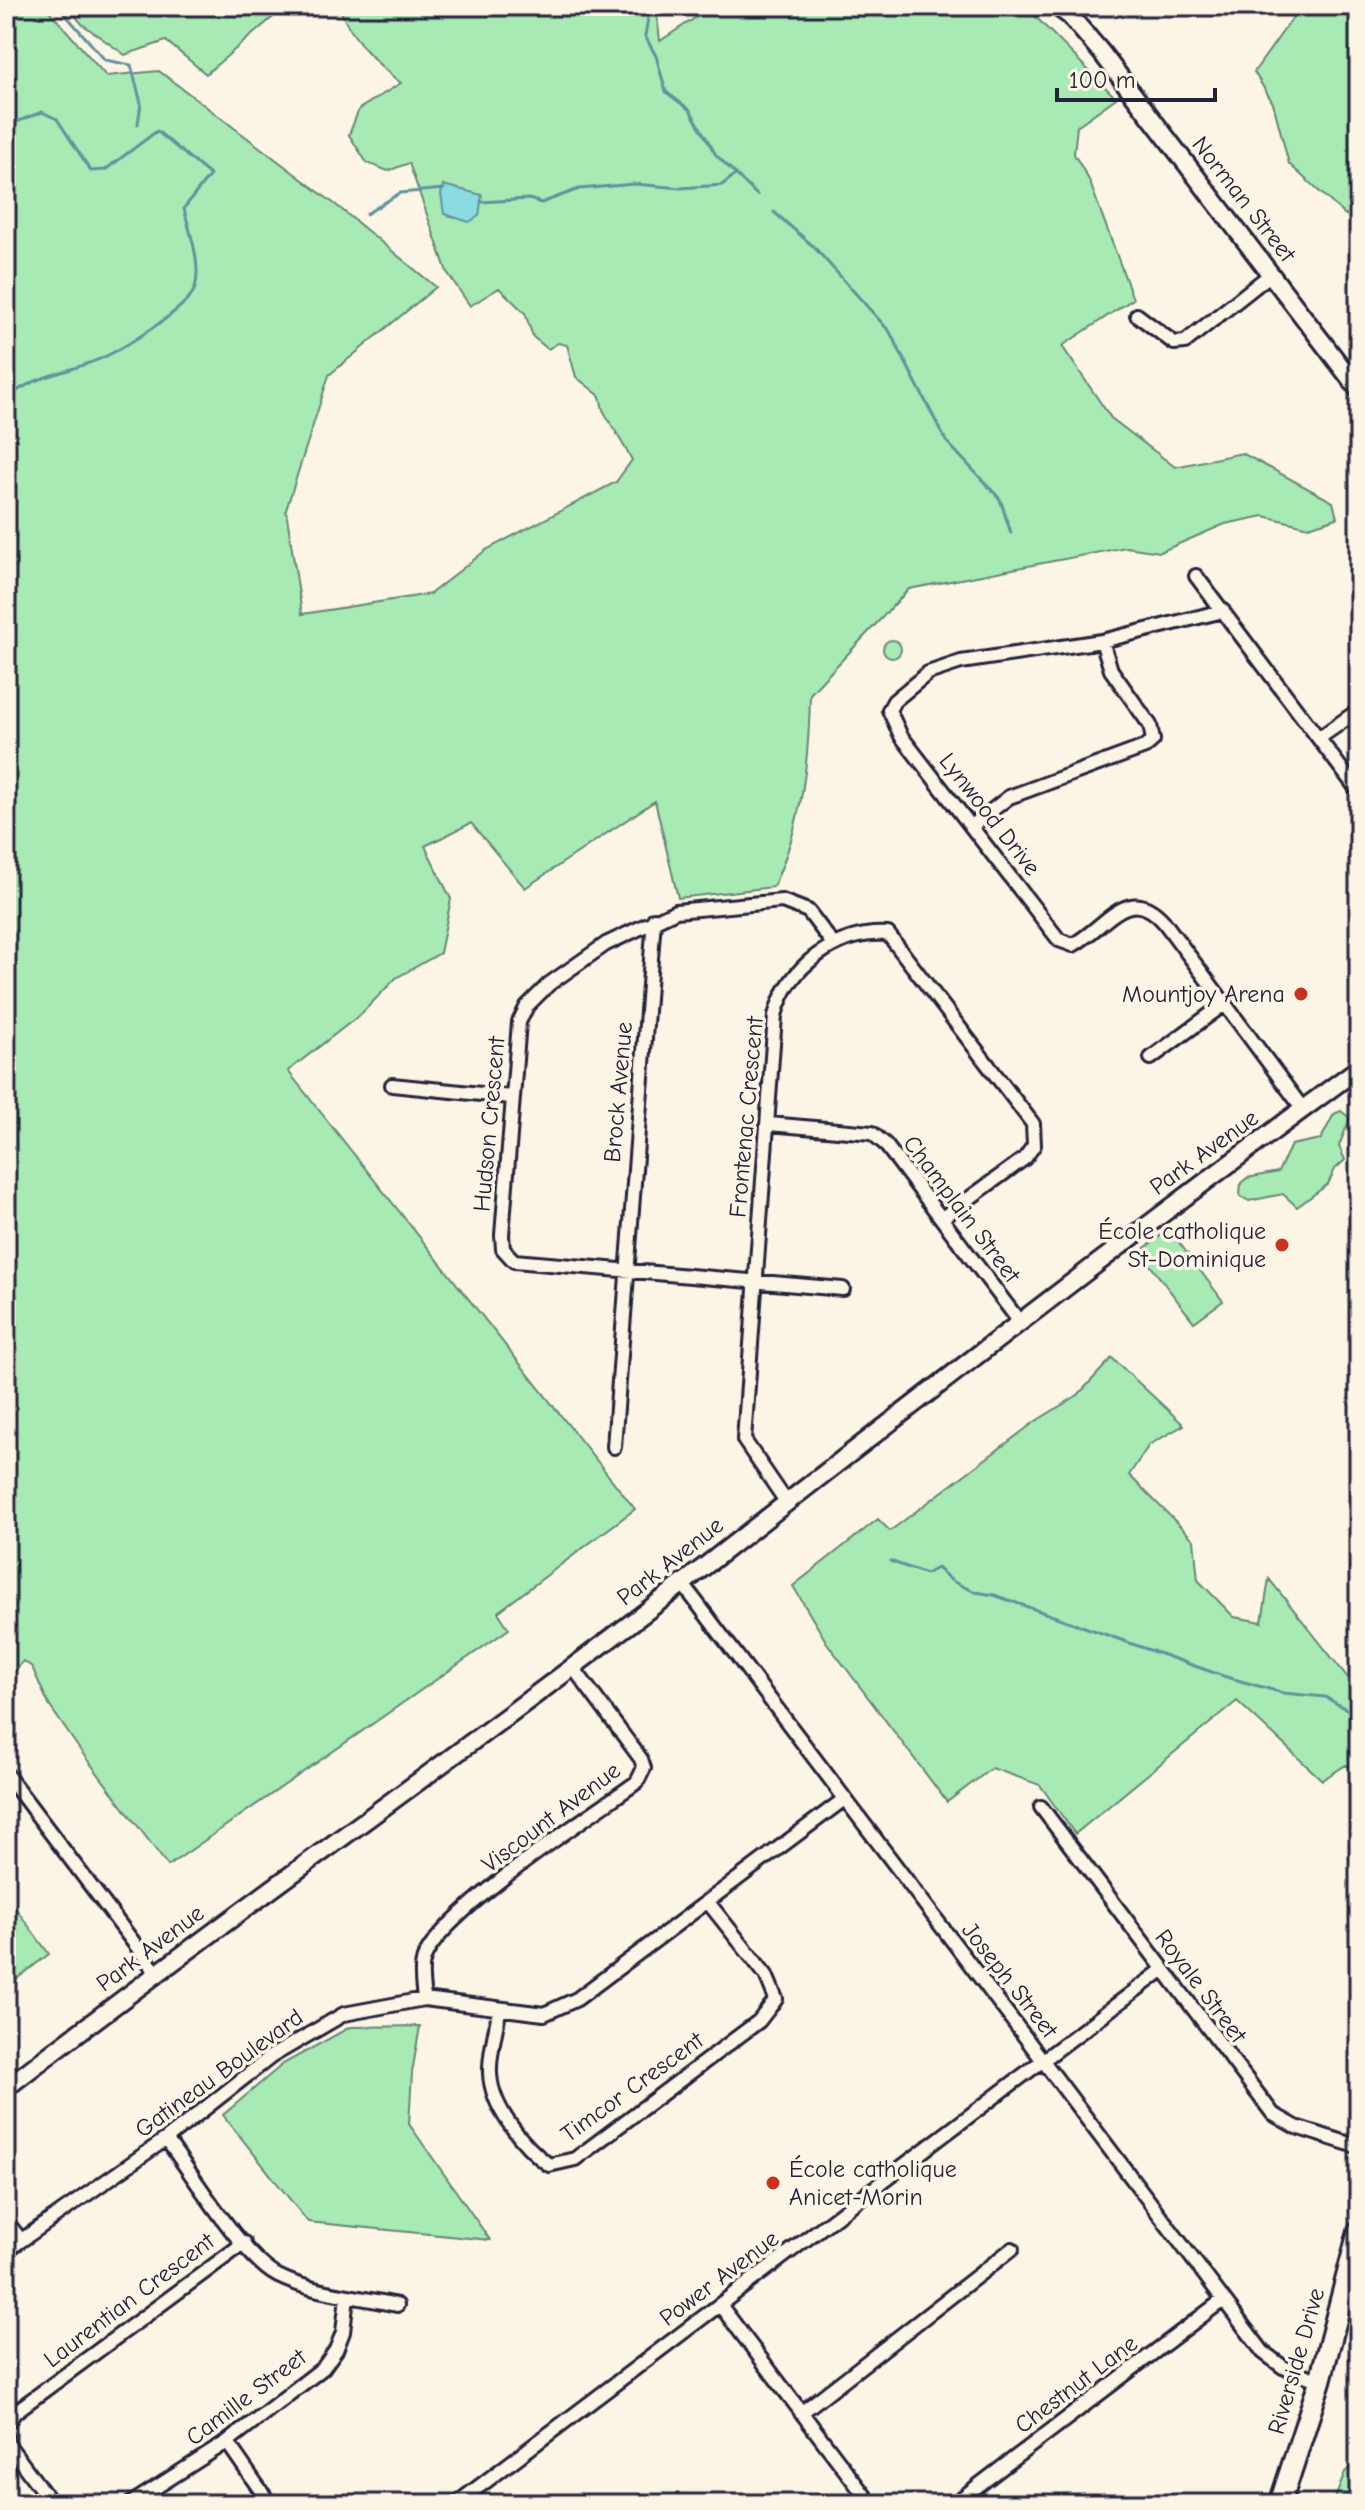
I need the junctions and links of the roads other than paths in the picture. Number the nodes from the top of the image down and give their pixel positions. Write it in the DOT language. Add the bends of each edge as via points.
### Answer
graph roads {
  1 [pos="1056,6"];
  2 [pos="1271,274"];
  3 [pos="1137,315"];
  4 [pos="1359,390"];
  5 [pos="1196,576"];
  6 [pos="1223,611"];
  7 [pos="1102,641"];
  8 [pos="1359,710"];
  9 [pos="1319,738"];
  10 [pos="1359,792"];
  11 [pos="972,826"];
  12 [pos="654,919"];
  13 [pos="833,944"];
  14 [pos="1223,1005"];
  15 [pos="1151,1058"];
  16 [pos="1355,1077"];
  17 [pos="392,1085"];
  18 [pos="511,1097"];
  19 [pos="1303,1109"];
  20 [pos="769,1124"];
  21 [pos="942,1218"];
  22 [pos="626,1269"];
  23 [pos="753,1281"];
  24 [pos="843,1289"];
  25 [pos="1359,1299"];
  26 [pos="1359,1305"];
  27 [pos="1019,1321"];
  28 [pos="614,1447"];
  29 [pos="785,1500"];
  30 [pos="682,1583"];
  31 [pos="572,1666"];
  32 [pos="6,1774"];
  33 [pos="843,1800"];
  34 [pos="1041,1807"];
  35 [pos="707,1901"];
  36 [pos="1161,1971"];
  37 [pos="156,1972"];
  38 [pos="424,1999"];
  39 [pos="499,2011"];
  40 [pos="1044,2060"];
  41 [pos="6,2088"];
  42 [pos="166,2139"];
  43 [pos="1359,2147"];
  44 [pos="6,2221"];
  45 [pos="1359,2231"];
  46 [pos="21,2240"];
  47 [pos="244,2243"];
  48 [pos="1012,2249"];
  49 [pos="6,2251"];
  50 [pos="347,2297"];
  51 [pos="1223,2300"];
  52 [pos="397,2305"];
  53 [pos="720,2305"];
  54 [pos="1320,2381"];
  55 [pos="801,2413"];
  56 [pos="6,2425"];
  57 [pos="6,2435"];
  58 [pos="227,2442"];
  59 [pos="52,2504"];
  60 [pos="130,2504"];
  61 [pos="270,2504"];
  62 [pos="456,2504"];
  63 [pos="871,2504"];
  64 [pos="954,2504"];
  65 [pos="1280,2504"];
  1 -- 2 [label="street, Norman Street" via="1101,52"];
  2 -- 3 [label="street" via="1185,342 1174,343"];
  2 -- 4 [label="street, Norman Street"];
  5 -- 6 [label="street"];
  6 -- 7 [label="street, Lynwood Drive"];
  6 -- 9 [label="street"];
  7 -- 11 [label="street" via="1111,670 1150,725 1153,740 1009,797"];
  7 -- 11 [label="street, Lynwood Drive" via="961,662 928,673 894,701 889,710 901,736"];
  8 -- 9 [label="street"];
  9 -- 10 [label="street"];
  11 -- 14 [label="street, Lynwood Drive" via="1059,940 1073,945 1132,903 1146,905"];
  12 -- 13 [label="street, Hudson Crescent" via="676,911 782,901 808,911"];
  12 -- 18 [label="street, Hudson Crescent" via="606,944 527,1006 519,1022"];
  12 -- 22 [label="street, Brock Avenue"];
  13 -- 20 [label="street, Frontenac Crescent" via="791,978 780,996"];
  13 -- 21 [label="street, Frontenac Crescent" via="871,933 888,934 1033,1124 1034,1145 1025,1158"];
  14 -- 15 [label="street"];
  14 -- 19 [label="street, Lynwood Drive"];
  16 -- 19 [label="street, Park Avenue"];
  17 -- 18 [label="street"];
  18 -- 22 [label="street, Hudson Crescent" via="503,1249 514,1261"];
  19 -- 27 [label="street, Park Avenue"];
  20 -- 21 [label="street, Champlain Street" via="872,1133"];
  20 -- 23 [label="street, Frontenac Crescent"];
  21 -- 27 [label="street, Champlain Street"];
  22 -- 23 [label="street, Hudson Crescent"];
  22 -- 28 [label="street, Brock Avenue"];
  23 -- 24 [label="street, Hudson Crescent"];
  23 -- 29 [label="street, Frontenac Crescent" via="744,1440"];
  25 -- 26 [label="street"];
  27 -- 29 [label="street, Park Avenue"];
  29 -- 30 [label="street, Park Avenue"];
  30 -- 31 [label="street, Park Avenue"];
  30 -- 33 [label="street, Joseph Street"];
  31 -- 37 [label="street, Park Avenue"];
  31 -- 38 [label="street, Viscount Avenue" via="644,1768 637,1782 470,1905 439,1936 423,1962"];
  32 -- 37 [label="street"];
  33 -- 35 [label="street, Gatineau Boulevard"];
  33 -- 40 [label="street, Joseph Street"];
  34 -- 36 [label="street, Royale Street"];
  35 -- 39 [label="street, Gatineau Boulevard" via="577,1999 544,2014"];
  35 -- 39 [label="street, Timcor Crescent" via="766,1975 776,1999 759,2021 575,2159 549,2165 533,2153 494,2096 489,2072"];
  36 -- 40 [label="street, Power Avenue"];
  36 -- 43 [label="street, Royale Street" via="1273,2114"];
  37 -- 41 [label="street, Park Avenue"];
  38 -- 39 [label="street, Gatineau Boulevard"];
  38 -- 42 [label="street, Gatineau Boulevard" via="344,2014 272,2056"];
  40 -- 51 [label="street, Joseph Street"];
  40 -- 53 [label="street, Power Avenue"];
  42 -- 46 [label="street, Gatineau Boulevard"];
  42 -- 47 [label="street"];
  44 -- 46 [label="street"];
  45 -- 54 [label="main road, Riverside Drive"];
  46 -- 49 [label="street, Gatineau Boulevard"];
  47 -- 50 [label="street" via="277,2275"];
  47 -- 56 [label="street, Laurentian Crescent" via="15,2412"];
  48 -- 55 [label="street"];
  50 -- 52 [label="street"];
  50 -- 58 [label="street, Camille Street" via="343,2332 323,2368"];
  51 -- 54 [label="street, Joseph Street" via="1272,2360"];
  51 -- 64 [label="street, Chestnut Lane"];
  53 -- 55 [label="street"];
  53 -- 62 [label="street, Power Avenue"];
  54 -- 65 [label="main road, Riverside Drive"];
  55 -- 63 [label="street"];
  57 -- 59 [label="street"];
  58 -- 60 [label="street, Camille Street"];
  58 -- 61 [label="street"];
}
